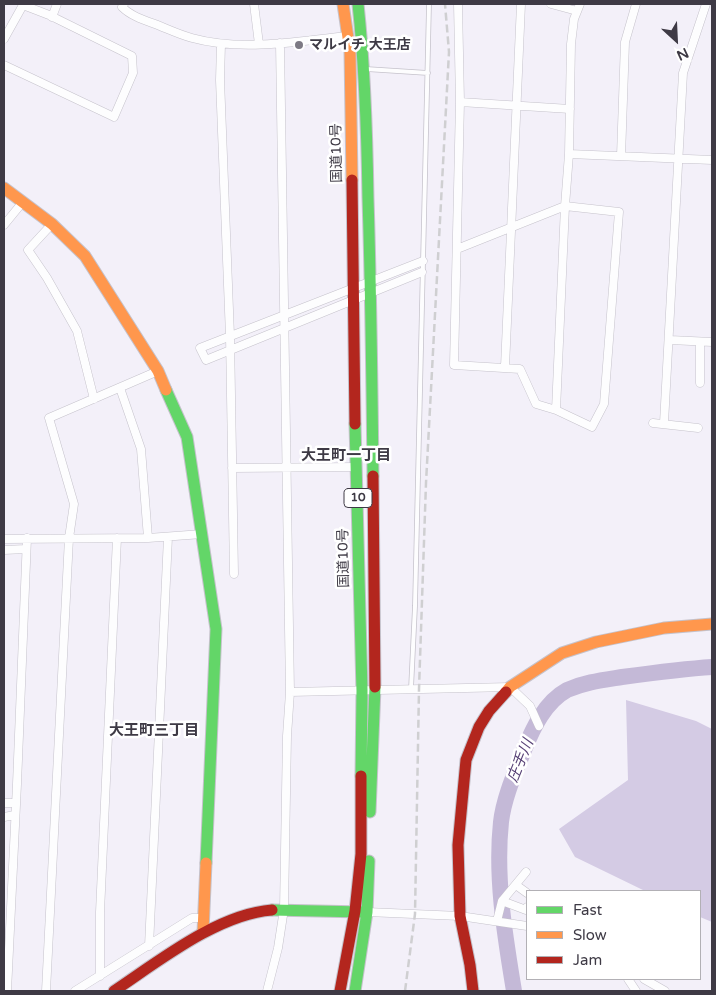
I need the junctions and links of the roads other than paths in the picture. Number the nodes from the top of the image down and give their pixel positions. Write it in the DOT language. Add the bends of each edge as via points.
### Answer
graph roads {
  1 [pos="57,4"];
  2 [pos="124,4"];
  3 [pos="254,4"];
  4 [pos="343,4"];
  5 [pos="358,4"];
  6 [pos="429,4"];
  7 [pos="458,4"];
  8 [pos="521,4"];
  9 [pos="551,4"];
  10 [pos="636,4"];
  11 [pos="706,4"];
  12 [pos="578,8"];
  13 [pos="52,17"];
  14 [pos="348,36"];
  15 [pos="4,39"];
  16 [pos="280,43"];
  17 [pos="221,44"];
  18 [pos="258,44"];
  19 [pos="4,65"];
  20 [pos="364,69"];
  21 [pos="428,73"];
  22 [pos="460,102"];
  23 [pos="516,105"];
  24 [pos="570,109"];
  25 [pos="569,154"];
  26 [pos="621,156"];
  27 [pos="679,158"];
  28 [pos="712,160"];
  29 [pos="4,188"];
  30 [pos="22,203"];
  31 [pos="565,206"];
  32 [pos="52,224"];
  33 [pos="4,225"];
  34 [pos="511,228"];
  35 [pos="457,248"];
  36 [pos="423,261"];
  37 [pos="422,272"];
  38 [pos="371,287"];
  39 [pos="354,294"];
  40 [pos="285,316"];
  41 [pos="286,328"];
  42 [pos="230,336"];
  43 [pos="670,340"];
  44 [pos="700,342"];
  45 [pos="712,342"];
  46 [pos="231,350"];
  47 [pos="504,367"];
  48 [pos="158,371"];
  49 [pos="700,384"];
  50 [pos="120,388"];
  51 [pos="94,399"];
  52 [pos="556,410"];
  53 [pos="653,423"];
  54 [pos="664,424"];
  55 [pos="698,428"];
  56 [pos="287,467"];
  57 [pos="357,467"];
  58 [pos="232,468"];
  59 [pos="202,534"];
  60 [pos="168,537"];
  61 [pos="27,538"];
  62 [pos="69,538"];
  63 [pos="117,538"];
  64 [pos="148,538"];
  65 [pos="4,539"];
  66 [pos="26,548"];
  67 [pos="4,550"];
  68 [pos="234,574"];
  69 [pos="712,624"];
  70 [pos="510,687"];
  71 [pos="411,689"];
  72 [pos="362,690"];
  73 [pos="374,690"];
  74 [pos="290,692"];
  75 [pos="539,726"];
  76 [pos="4,803"];
  77 [pos="16,803"];
  78 [pos="15,815"];
  79 [pos="4,817"];
  80 [pos="526,872"];
  81 [pos="516,885"];
  82 [pos="526,893"];
  83 [pos="502,901"];
  84 [pos="284,909"];
  85 [pos="526,910"];
  86 [pos="361,912"];
  87 [pos="460,916"];
  88 [pos="203,918"];
  89 [pos="493,921"];
  90 [pos="526,926"];
  91 [pos="203,932"];
  92 [pos="149,946"];
  93 [pos="100,976"];
  94 [pos="629,980"];
  95 [pos="646,980"];
  96 [pos="7,991"];
  97 [pos="46,991"];
  98 [pos="75,991"];
  99 [pos="114,991"];
  100 [pos="267,991"];
  101 [pos="340,991"];
  102 [pos="355,991"];
  103 [pos="473,991"];
  104 [pos="636,991"];
  105 [pos="665,991"];
  1 -- 13 [label="street"];
  2 -- 17 [label="street" via="122,7 127,12 139,18 191,38"];
  3 -- 18 [label="street"];
  4 -- 14 [label="main road, 国道10号 / 10"];
  5 -- 20 [label="main road, 国道10号 / 10"];
  6 -- 21 [label="lane"];
  7 -- 22 [label="street"];
  8 -- 23 [label="street"];
  9 -- 12 [label="street"];
  10 -- 26 [label="street" via="624,42"];
  11 -- 27 [label="street" via="683,73"];
  12 -- 24 [label="street" via="571,44"];
  13 -- 15 [label="street" via="23,5"];
  13 -- 19 [label="street" via="132,56 133,73 114,117"];
  14 -- 16 [label="street"];
  14 -- 39 [label="main road, 国道10号 / 10"];
  16 -- 18 [label="street"];
  16 -- 40 [label="street"];
  17 -- 18 [label="street"];
  17 -- 42 [label="street"];
  20 -- 21 [label="lane"];
  20 -- 38 [label="main road, 国道10号 / 10"];
  21 -- 36 [label="lane"];
  22 -- 23 [label="street"];
  22 -- 35 [label="street"];
  23 -- 24 [label="street"];
  23 -- 34 [label="street"];
  24 -- 25 [label="street"];
  25 -- 26 [label="street"];
  25 -- 31 [label="street"];
  26 -- 27 [label="street"];
  27 -- 28 [label="street"];
  27 -- 43 [label="street"];
  29 -- 30 [label="main road"];
  30 -- 32 [label="main road"];
  30 -- 33 [label="street"];
  31 -- 34 [label="street"];
  31 -- 52 [label="street"];
  31 -- 52 [label="street" via="619,212 604,404 592,428"];
  32 -- 48 [label="main road" via="85,256"];
  32 -- 51 [label="street" via="28,250 77,331"];
  34 -- 35 [label="street"];
  34 -- 47 [label="street"];
  35 -- 47 [label="street" via="454,365"];
  36 -- 37 [label="lane"];
  36 -- 38 [label="street"];
  37 -- 38 [label="street"];
  37 -- 71 [label="lane"];
  38 -- 39 [label="street"];
  38 -- 73 [label="main road, 国道10号 / 10"];
  39 -- 40 [label="street"];
  39 -- 41 [label="street"];
  39 -- 57 [label="main road, 国道10号 / 10"];
  40 -- 41 [label="street"];
  40 -- 42 [label="street"];
  41 -- 46 [label="street"];
  41 -- 56 [label="street"];
  42 -- 46 [label="street"];
  42 -- 46 [label="street" via="200,348 206,360"];
  43 -- 44 [label="street"];
  43 -- 54 [label="street"];
  44 -- 45 [label="street"];
  44 -- 49 [label="street"];
  46 -- 58 [label="street"];
  47 -- 52 [label="street" via="520,368 536,404"];
  48 -- 50 [label="street"];
  48 -- 59 [label="main road" via="187,437"];
  50 -- 51 [label="street"];
  50 -- 64 [label="street" via="141,449"];
  51 -- 62 [label="street" via="49,418 74,504"];
  53 -- 54 [label="street"];
  54 -- 55 [label="street"];
  56 -- 57 [label="street"];
  56 -- 58 [label="street"];
  56 -- 74 [label="street"];
  57 -- 72 [label="main road, 国道10号 / 10"];
  58 -- 68 [label="street"];
  59 -- 60 [label="street"];
  59 -- 88 [label="main road" via="216,629"];
  60 -- 64 [label="street"];
  60 -- 92 [label="street"];
  61 -- 62 [label="street"];
  61 -- 65 [label="street"];
  61 -- 66 [label="street"];
  62 -- 63 [label="street"];
  62 -- 97 [label="street"];
  63 -- 64 [label="street"];
  63 -- 93 [label="street" via="101,882"];
  66 -- 67 [label="street"];
  66 -- 77 [label="street"];
  69 -- 70 [label="main road" via="664,628 596,642 562,653"];
  70 -- 71 [label="street"];
  70 -- 75 [label="street" via="530,706"];
  70 -- 87 [label="main road" via="479,727 466,760 458,845"];
  71 -- 73 [label="street"];
  72 -- 73 [label="street"];
  72 -- 74 [label="street"];
  72 -- 86 [label="main road, 国道10号 / 10"];
  73 -- 86 [label="main road, 国道10号 / 10"];
  74 -- 84 [label="street"];
  76 -- 77 [label="street"];
  77 -- 78 [label="street"];
  78 -- 79 [label="street"];
  78 -- 96 [label="street"];
  80 -- 81 [label="street"];
  81 -- 82 [label="street"];
  81 -- 83 [label="street"];
  83 -- 85 [label="street"];
  83 -- 89 [label="street"];
  84 -- 86 [label="main road"];
  84 -- 91 [label="main road" via="257,911"];
  84 -- 100 [label="street"];
  86 -- 87 [label="street"];
  86 -- 101 [label="main road, 国道10号 / 10"];
  86 -- 102 [label="main road, 国道10号 / 10"];
  87 -- 89 [label="street"];
  87 -- 103 [label="main road"];
  88 -- 91 [label="main road"];
  88 -- 92 [label="street" via="192,918"];
  89 -- 90 [label="street"];
  91 -- 99 [label="main road"];
  92 -- 93 [label="street"];
  93 -- 98 [label="street"];
  94 -- 104 [label="street"];
  95 -- 105 [label="street"];
}
